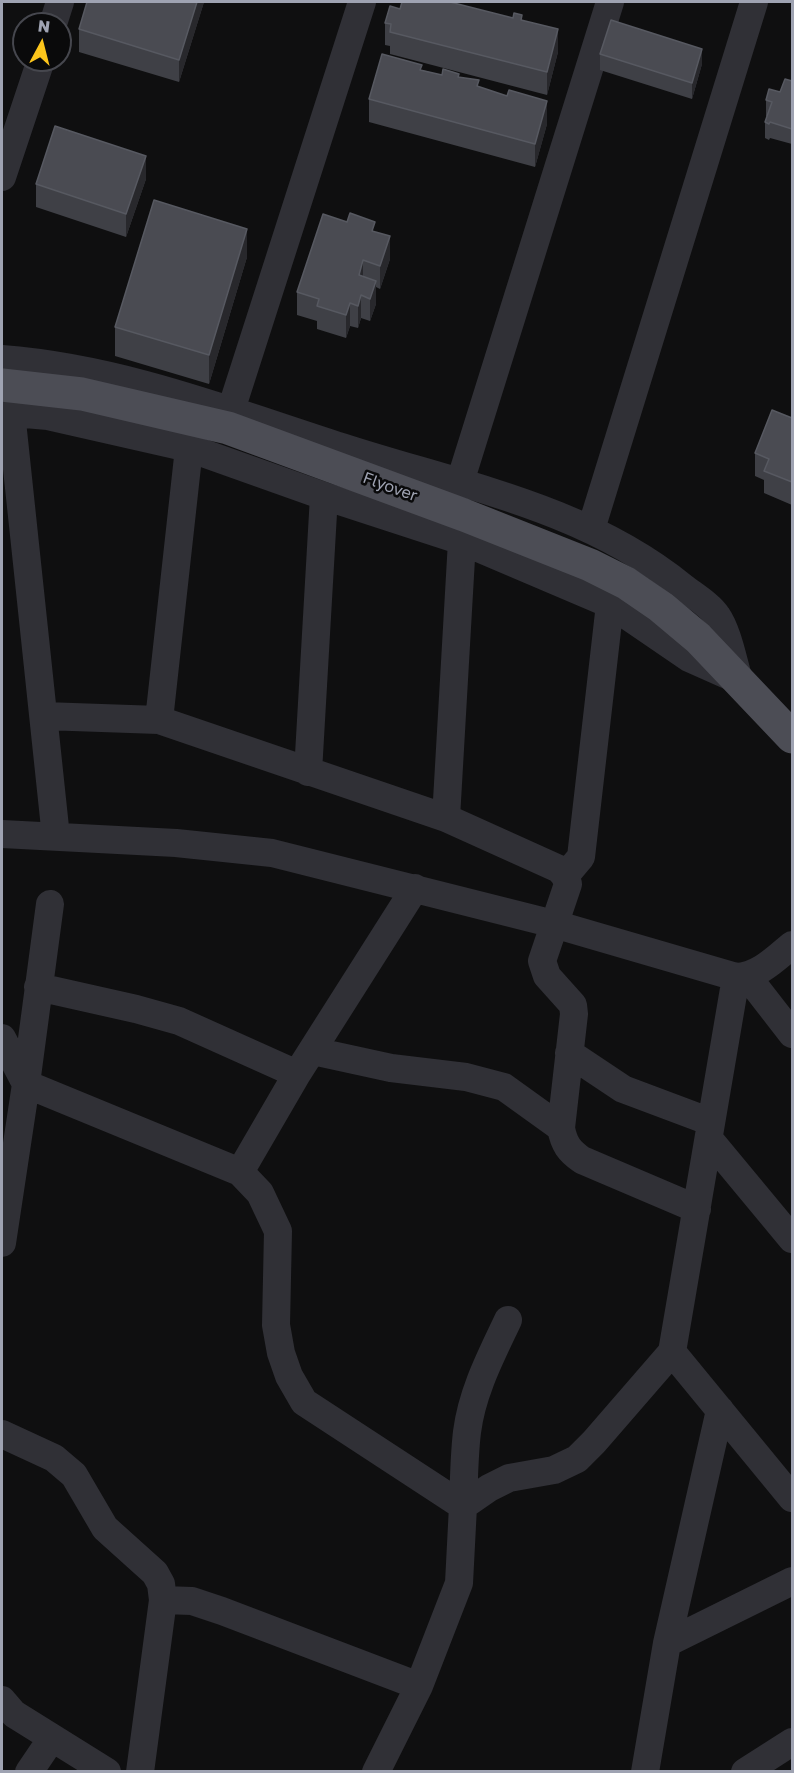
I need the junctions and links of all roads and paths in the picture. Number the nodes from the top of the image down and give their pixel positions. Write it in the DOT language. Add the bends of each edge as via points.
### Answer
graph roads {
  1 [pos="362,2"];
  2 [pos="610,2"];
  3 [pos="754,2"];
  4 [pos="37,72"];
  5 [pos="2,177"];
  6 [pos="2,359"];
  7 [pos="5,403"];
  8 [pos="231,410"];
  9 [pos="189,448"];
  10 [pos="459,482"];
  11 [pos="324,496"];
  12 [pos="591,529"];
  13 [pos="13,541"];
  14 [pos="462,541"];
  15 [pos="610,604"];
  16 [pos="739,680"];
  17 [pos="44,716"];
  18 [pos="159,720"];
  19 [pos="792,737"];
  20 [pos="308,772"];
  21 [pos="446,818"];
  22 [pos="2,834"];
  23 [pos="57,837"];
  24 [pos="565,876"];
  25 [pos="415,888"];
  26 [pos="50,904"];
  27 [pos="554,924"];
  28 [pos="792,945"];
  29 [pos="741,977"];
  30 [pos="38,987"];
  31 [pos="792,1034"];
  32 [pos="2,1038"];
  33 [pos="313,1051"];
  34 [pos="569,1053"];
  35 [pos="297,1074"];
  36 [pos="26,1084"];
  37 [pos="561,1128"];
  38 [pos="710,1130"];
  39 [pos="240,1172"];
  40 [pos="697,1209"];
  41 [pos="792,1239"];
  42 [pos="2,1243"];
  43 [pos="508,1320"];
  44 [pos="672,1352"];
  45 [pos="720,1410"];
  46 [pos="2,1434"];
  47 [pos="792,1498"];
  48 [pos="463,1506"];
  49 [pos="792,1581"];
  50 [pos="163,1600"];
  51 [pos="667,1643"];
  52 [pos="419,1686"];
  53 [pos="2,1700"];
  54 [pos="52,1738"];
  55 [pos="792,1743"];
  56 [pos="29,1772"];
  57 [pos="107,1772"];
  58 [pos="140,1772"];
  59 [pos="376,1772"];
  60 [pos="645,1772"];
  61 [pos="745,1772"];
  1 -- 8 [label="street"];
  2 -- 10 [label="street"];
  3 -- 12 [label="street"];
  4 -- 5 [label="street"];
  6 -- 8 [label="street" via="81,368"];
  7 -- 9 [label="street"];
  7 -- 13 [label="street"];
  7 -- 16 [label="main road, Flyover" via="82,394 228,428 313,458 590,565 626,583 698,638"];
  8 -- 10 [label="street"];
  9 -- 11 [label="street"];
  9 -- 18 [label="street"];
  10 -- 12 [label="street"];
  11 -- 14 [label="street"];
  11 -- 20 [label="street"];
  12 -- 16 [label="street" via="660,568 717,615"];
  13 -- 17 [label="street"];
  14 -- 15 [label="street"];
  14 -- 21 [label="street"];
  15 -- 16 [label="street" via="689,658"];
  15 -- 24 [label="street" via="581,857"];
  16 -- 19 [label="main road, Flyover"];
  17 -- 18 [label="street"];
  17 -- 23 [label="street"];
  18 -- 20 [label="street"];
  20 -- 21 [label="street"];
  21 -- 24 [label="street" via="559,869"];
  22 -- 23 [label="street"];
  23 -- 25 [label="street" via="272,853"];
  24 -- 27 [label="street" via="568,884"];
  25 -- 27 [label="street"];
  25 -- 33 [label="street"];
  26 -- 30 [label="street"];
  27 -- 29 [label="street"];
  27 -- 34 [label="street" via="542,961 547,976 573,1005"];
  28 -- 29 [label="street" via="760,971"];
  29 -- 31 [label="street"];
  29 -- 38 [label="street"];
  30 -- 35 [label="street" via="179,1021"];
  30 -- 36 [label="street"];
  32 -- 36 [label="street"];
  33 -- 35 [label="street"];
  33 -- 37 [label="street" via="504,1087"];
  34 -- 37 [label="street"];
  34 -- 38 [label="street" via="622,1089"];
  35 -- 39 [label="street"];
  36 -- 39 [label="street"];
  36 -- 42 [label="street"];
  37 -- 40 [label="street" via="564,1144 582,1160"];
  38 -- 40 [label="street"];
  38 -- 41 [label="street"];
  39 -- 48 [label="street" via="261,1193 278,1231 276,1325 289,1376 304,1402"];
  40 -- 44 [label="street"];
  43 -- 48 [label="street" via="473,1403 467,1433"];
  44 -- 45 [label="street"];
  44 -- 48 [label="street" via="577,1459 554,1470 509,1478"];
  45 -- 47 [label="street"];
  45 -- 51 [label="street"];
  46 -- 50 [label="street" via="54,1458 74,1474 105,1528 155,1573"];
  48 -- 52 [label="street" via="459,1582"];
  49 -- 51 [label="street"];
  50 -- 52 [label="street" via="192,1601 222,1611"];
  50 -- 58 [label="street"];
  51 -- 60 [label="street"];
  52 -- 59 [label="street"];
  53 -- 54 [label="street" via="14,1714"];
  54 -- 56 [label="street"];
  54 -- 57 [label="street"];
  55 -- 61 [label="street"];
}
